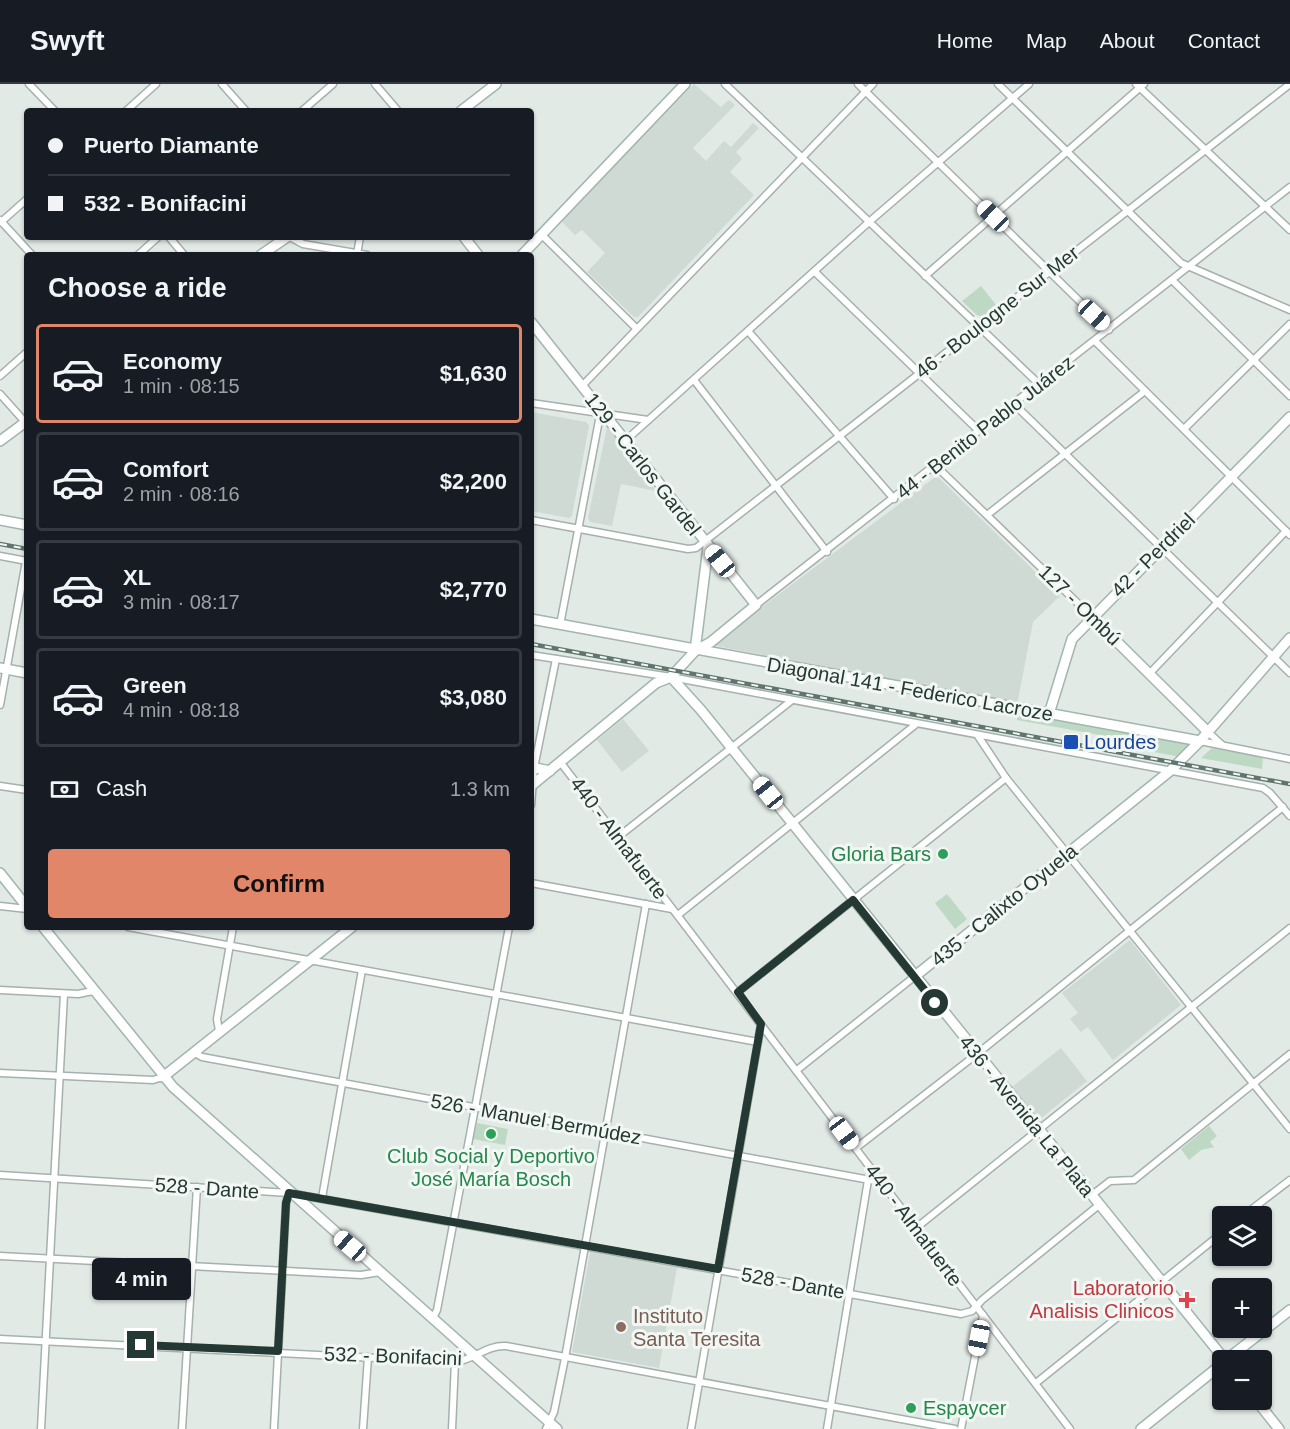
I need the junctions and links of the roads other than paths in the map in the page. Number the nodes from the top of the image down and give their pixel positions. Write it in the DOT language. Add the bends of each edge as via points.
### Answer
graph roads {
  1 [pos="29,84"];
  2 [pos="156,84"];
  3 [pos="222,84"];
  4 [pos="333,84"];
  5 [pos="375,84"];
  6 [pos="496,84"];
  7 [pos="685,84"];
  8 [pos="725,84"];
  9 [pos="858,84"];
  10 [pos="873,84"];
  11 [pos="998,84"];
  12 [pos="1029,84"];
  13 [pos="1140,85"];
  14 [pos="1288,86"];
  15 [pos="866,91"];
  16 [pos="1013,99"];
  17 [pos="52,108"];
  18 [pos="129,108"];
  19 [pos="243,108"];
  20 [pos="305,108"];
  21 [pos="395,108"];
  22 [pos="465,108"];
  23 [pos="1207,151"];
  24 [pos="1067,152"];
  25 [pos="802,157"];
  26 [pos="939,164"];
  27 [pos="1290,187"];
  28 [pos="24,202"];
  29 [pos="1265,206"];
  30 [pos="1127,211"];
  31 [pos="993,216"];
  32 [pos="1,221"];
  33 [pos="869,222"];
  34 [pos="1290,230"];
  35 [pos="542,235"];
  36 [pos="155,240"];
  37 [pos="172,240"];
  38 [pos="284,240"];
  39 [pos="295,240"];
  40 [pos="466,240"];
  41 [pos="29,252"];
  42 [pos="141,252"];
  43 [pos="182,252"];
  44 [pos="266,252"];
  45 [pos="346,252"];
  46 [pos="476,252"];
  47 [pos="525,252"];
  48 [pos="1187,266"];
  49 [pos="815,272"];
  50 [pos="1048,272"];
  51 [pos="926,276"];
  52 [pos="1172,280"];
  53 [pos="1290,310"];
  54 [pos="1290,324"];
  55 [pos="534,325"];
  56 [pos="977,327"];
  57 [pos="636,328"];
  58 [pos="1109,330"];
  59 [pos="748,331"];
  60 [pos="1095,341"];
  61 [pos="24,355"];
  62 [pos="1254,360"];
  63 [pos="919,372"];
  64 [pos="0,376"];
  65 [pos="694,380"];
  66 [pos="1039,384"];
  67 [pos="582,386"];
  68 [pos="1145,391"];
  69 [pos="0,394"];
  70 [pos="1290,396"];
  71 [pos="534,404"];
  72 [pos="1014,404"];
  73 [pos="603,415"];
  74 [pos="1290,417"];
  75 [pos="24,419"];
  76 [pos="648,420"];
  77 [pos="24,424"];
  78 [pos="1184,429"];
  79 [pos="979,431"];
  80 [pos="839,435"];
  81 [pos="0,441"];
  82 [pos="626,441"];
  83 [pos="1066,454"];
  84 [pos="936,466"];
  85 [pos="1231,476"];
  86 [pos="774,485"];
  87 [pos="894,499"];
  88 [pos="987,515"];
  89 [pos="0,520"];
  90 [pos="534,521"];
  91 [pos="24,524"];
  92 [pos="579,529"];
  93 [pos="1288,533"];
  94 [pos="706,543"];
  95 [pos="1161,546"];
  96 [pos="827,552"];
  97 [pos="0,556"];
  98 [pos="24,560"];
  99 [pos="24,574"];
  100 [pos="1218,602"];
  101 [pos="756,605"];
  102 [pos="1092,617"];
  103 [pos="534,620"];
  104 [pos="560,625"];
  105 [pos="1290,638"];
  106 [pos="695,651"];
  107 [pos="534,655"];
  108 [pos="1274,657"];
  109 [pos="556,659"];
  110 [pos="3,668"];
  111 [pos="24,672"];
  112 [pos="1150,673"];
  113 [pos="1290,673"];
  114 [pos="671,677"];
  115 [pos="791,701"];
  116 [pos="0,705"];
  117 [pos="1049,714"];
  118 [pos="915,725"];
  119 [pos="1208,731"];
  120 [pos="978,736"];
  121 [pos="1200,741"];
  122 [pos="1222,746"];
  123 [pos="731,747"];
  124 [pos="534,758"];
  125 [pos="1290,759"];
  126 [pos="561,763"];
  127 [pos="534,767"];
  128 [pos="550,771"];
  129 [pos="1170,771"];
  130 [pos="1006,778"];
  131 [pos="534,783"];
  132 [pos="0,786"];
  133 [pos="24,790"];
  134 [pos="1283,807"];
  135 [pos="1290,816"];
  136 [pos="792,823"];
  137 [pos="618,837"];
  138 [pos="1068,854"];
  139 [pos="0,873"];
  140 [pos="534,884"];
  141 [pos="853,900"];
  142 [pos="24,904"];
  143 [pos="646,904"];
  144 [pos="0,906"];
  145 [pos="24,908"];
  146 [pos="672,909"];
  147 [pos="678,915"];
  148 [pos="1290,928"];
  149 [pos="46,930"];
  150 [pos="144,930"];
  151 [pos="232,930"];
  152 [pos="348,930"];
  153 [pos="508,930"];
  154 [pos="1131,931"];
  155 [pos="229,946"];
  156 [pos="308,961"];
  157 [pos="362,970"];
  158 [pos="914,977"];
  159 [pos="0,990"];
  160 [pos="93,991"];
  161 [pos="738,992"];
  162 [pos="64,994"];
  163 [pos="496,994"];
  164 [pos="1192,1006"];
  165 [pos="626,1019"];
  166 [pos="761,1024"];
  167 [pos="219,1031"];
  168 [pos="758,1042"];
  169 [pos="193,1052"];
  170 [pos="977,1054"];
  171 [pos="1290,1054"];
  172 [pos="797,1070"];
  173 [pos="0,1073"];
  174 [pos="60,1076"];
  175 [pos="163,1077"];
  176 [pos="341,1082"];
  177 [pos="1254,1083"];
  178 [pos="474,1108"];
  179 [pos="1290,1129"];
  180 [pos="1038,1130"];
  181 [pos="606,1131"];
  182 [pos="856,1148"];
  183 [pos="738,1155"];
  184 [pos="0,1175"];
  185 [pos="55,1178"];
  186 [pos="868,1180"];
  187 [pos="1290,1180"];
  188 [pos="881,1182"];
  189 [pos="197,1187"];
  190 [pos="289,1193"];
  191 [pos="1092,1195"];
  192 [pos="322,1198"];
  193 [pos="1099,1205"];
  194 [pos="1256,1206"];
  195 [pos="453,1221"];
  196 [pos="916,1228"];
  197 [pos="1212,1241"];
  198 [pos="585,1245"];
  199 [pos="0,1256"];
  200 [pos="51,1259"];
  201 [pos="191,1266"];
  202 [pos="718,1269"];
  203 [pos="282,1271"];
  204 [pos="380,1272"];
  205 [pos="1161,1281"];
  206 [pos="850,1293"];
  207 [pos="977,1306"];
  208 [pos="1290,1310"];
  209 [pos="983,1315"];
  210 [pos="433,1318"];
  211 [pos="0,1339"];
  212 [pos="46,1341"];
  213 [pos="187,1347"];
  214 [pos="1216,1350"];
  215 [pos="1240,1350"];
  216 [pos="278,1351"];
  217 [pos="476,1356"];
  218 [pos="368,1358"];
  219 [pos="565,1358"];
  220 [pos="455,1362"];
  221 [pos="1212,1373"];
  222 [pos="699,1382"];
  223 [pos="1036,1383"];
  224 [pos="831,1406"];
  225 [pos="1264,1410"];
  226 [pos="547,1425"];
  227 [pos="1147,1427"];
  228 [pos="41,1429"];
  229 [pos="182,1429"];
  230 [pos="274,1429"];
  231 [pos="363,1429"];
  232 [pos="452,1429"];
  233 [pos="557,1429"];
  234 [pos="691,1429"];
  235 [pos="827,1429"];
  236 [pos="955,1429"];
  237 [pos="961,1429"];
  238 [pos="1070,1429"];
  239 [pos="1279,1429"];
  1 -- 17 [label="street"];
  2 -- 18 [label="street"];
  3 -- 19 [label="street"];
  4 -- 20 [label="street"];
  5 -- 21 [label="street"];
  6 -- 22 [label="street"];
  7 -- 35 [label="street"];
  8 -- 25 [label="street"];
  9 -- 15 [label="street"];
  10 -- 15 [label="street"];
  11 -- 16 [label="street"];
  12 -- 16 [label="street"];
  13 -- 23 [label="street"];
  13 -- 24 [label="street"];
  14 -- 23 [label="street, 46 - Boulogne Sur Mer"];
  15 -- 25 [label="street"];
  15 -- 26 [label="street"];
  16 -- 24 [label="street"];
  16 -- 26 [label="street"];
  23 -- 29 [label="street"];
  23 -- 30 [label="street, 46 - Boulogne Sur Mer"];
  24 -- 30 [label="street"];
  24 -- 31 [label="street"];
  25 -- 33 [label="street"];
  25 -- 57 [label="street"];
  26 -- 31 [label="street"];
  26 -- 33 [label="street"];
  27 -- 29 [label="street, 44 - Benito Pablo Juárez"];
  28 -- 32 [label="street"];
  29 -- 34 [label="street"];
  29 -- 48 [label="street, 44 - Benito Pablo Juárez"];
  30 -- 48 [label="street"];
  30 -- 50 [label="street, 46 - Boulogne Sur Mer"];
  31 -- 50 [label="street"];
  31 -- 51 [label="street"];
  32 -- 41 [label="street"];
  33 -- 49 [label="street"];
  33 -- 51 [label="street"];
  35 -- 47 [label="street"];
  35 -- 57 [label="street"];
  36 -- 42 [label="street"];
  37 -- 43 [label="street"];
  38 -- 44 [label="street"];
  39 -- 45 [label="street"];
  40 -- 46 [label="street"];
  48 -- 52 [label="street, 44 - Benito Pablo Juárez"];
  48 -- 53 [label="street"];
  49 -- 59 [label="street"];
  49 -- 63 [label="street"];
  50 -- 56 [label="street, 46 - Boulogne Sur Mer"];
  50 -- 58 [label="street"];
  51 -- 56 [label="street"];
  52 -- 58 [label="street, 44 - Benito Pablo Juárez"];
  52 -- 62 [label="street"];
  54 -- 62 [label="street"];
  55 -- 67 [label="street, 129 - Carlos Gardel"];
  56 -- 63 [label="street, 46 - Boulogne Sur Mer"];
  56 -- 66 [label="street"];
  57 -- 67 [label="street"];
  58 -- 60 [label="street, 44 - Benito Pablo Juárez"];
  59 -- 65 [label="street"];
  59 -- 80 [label="street"];
  60 -- 66 [label="street, 44 - Benito Pablo Juárez"];
  60 -- 68 [label="street"];
  61 -- 64 [label="street"];
  62 -- 70 [label="street"];
  62 -- 78 [label="street"];
  63 -- 79 [label="street"];
  63 -- 80 [label="street, 46 - Boulogne Sur Mer"];
  65 -- 76 [label="street"];
  65 -- 86 [label="street"];
  66 -- 72 [label="street, 44 - Benito Pablo Juárez"];
  67 -- 73 [label="street, 129 - Carlos Gardel"];
  68 -- 78 [label="street"];
  68 -- 83 [label="street"];
  69 -- 75 [label="street"];
  71 -- 73 [label="street"];
  72 -- 79 [label="street, 44 - Benito Pablo Juárez"];
  72 -- 83 [label="street"];
  73 -- 76 [label="street"];
  73 -- 82 [label="street, 129 - Carlos Gardel"];
  73 -- 92 [label="street"];
  74 -- 85 [label="street, 42 - Perdriel"];
  76 -- 82 [label="street"];
  77 -- 81 [label="street"];
  78 -- 85 [label="street"];
  79 -- 84 [label="street, 44 - Benito Pablo Juárez"];
  80 -- 86 [label="street, 46 - Boulogne Sur Mer"];
  80 -- 87 [label="street"];
  82 -- 94 [label="street, 129 - Carlos Gardel"];
  83 -- 88 [label="street"];
  83 -- 95 [label="street"];
  84 -- 87 [label="street, 44 - Benito Pablo Juárez"];
  84 -- 88 [label="street, 127 - Ombú"];
  85 -- 93 [label="street"];
  85 -- 95 [label="street, 42 - Perdriel"];
  86 -- 94 [label="street, 46 - Boulogne Sur Mer"];
  86 -- 96 [label="street"];
  87 -- 96 [label="street, 44 - Benito Pablo Juárez"];
  88 -- 102 [label="street, 127 - Ombú"];
  89 -- 91 [label="street"];
  90 -- 92 [label="street"];
  92 -- 94 [label="street" via="688,549"];
  92 -- 104 [label="street"];
  93 -- 100 [label="street"];
  94 -- 101 [label="street, 129 - Carlos Gardel"];
  94 -- 106 [label="street"];
  95 -- 100 [label="street"];
  95 -- 102 [label="street, 42 - Perdriel"];
  96 -- 101 [label="street, 44 - Benito Pablo Juárez"];
  97 -- 98 [label="street"];
  99 -- 110 [label="street"];
  100 -- 108 [label="street"];
  100 -- 112 [label="street"];
  101 -- 106 [label="street, 44 - Benito Pablo Juárez"];
  102 -- 112 [label="street, 127 - Ombú"];
  102 -- 117 [label="street, 42 - Perdriel" via="1070,642"];
  103 -- 104 [label="street, Diagonal 141 - Federico Lacroze"];
  104 -- 106 [label="street, Diagonal 141 - Federico Lacroze"];
  105 -- 108 [label="street, 435 - Calixto Oyuela"];
  106 -- 114 [label="street, 44 - Benito Pablo Juárez"];
  106 -- 117 [label="street, Diagonal 141 - Federico Lacroze"];
  107 -- 109 [label="street"];
  108 -- 113 [label="street"];
  108 -- 119 [label="street, 435 - Calixto Oyuela"];
  109 -- 114 [label="street"];
  109 -- 124 [label="street"];
  110 -- 111 [label="street"];
  110 -- 116 [label="street"];
  112 -- 119 [label="street, 127 - Ombú"];
  114 -- 115 [label="street"];
  114 -- 123 [label="street, 436 - Avenida La Plata"];
  114 -- 126 [label="street" via="656,683"];
  115 -- 118 [label="street"];
  115 -- 123 [label="street"];
  117 -- 121 [label="street, Diagonal 141 - Federico Lacroze"];
  118 -- 120 [label="street"];
  118 -- 136 [label="street"];
  119 -- 121 [label="street, 435 - Calixto Oyuela"];
  119 -- 122 [label="street, 127 - Ombú"];
  120 -- 129 [label="street"];
  120 -- 130 [label="street"];
  121 -- 122 [label="street, Diagonal 141 - Federico Lacroze"];
  121 -- 129 [label="street, 435 - Calixto Oyuela"];
  122 -- 125 [label="street, Diagonal 141 - Federico Lacroze"];
  123 -- 136 [label="street, 436 - Avenida La Plata"];
  123 -- 137 [label="street"];
  126 -- 128 [label="street"];
  126 -- 137 [label="street, 440 - Almafuerte"];
  127 -- 128 [label="street"];
  128 -- 131 [label="street"];
  129 -- 134 [label="street" via="1267,790"];
  129 -- 138 [label="street, 435 - Calixto Oyuela"];
  130 -- 138 [label="street"];
  130 -- 141 [label="street"];
  132 -- 133 [label="street"];
  134 -- 135 [label="street"];
  134 -- 154 [label="street"];
  136 -- 141 [label="street, 436 - Avenida La Plata"];
  136 -- 147 [label="street"];
  137 -- 146 [label="street, 440 - Almafuerte"];
  138 -- 154 [label="street"];
  138 -- 158 [label="street, 435 - Calixto Oyuela"];
  139 -- 142 [label="street"];
  140 -- 143 [label="street"];
  141 -- 158 [label="street, 436 - Avenida La Plata"];
  141 -- 161 [label="street"];
  143 -- 146 [label="street"];
  143 -- 165 [label="street"];
  144 -- 145 [label="street"];
  146 -- 147 [label="street, 440 - Almafuerte"];
  147 -- 161 [label="street, 440 - Almafuerte"];
  148 -- 164 [label="street"];
  149 -- 160 [label="street"];
  150 -- 155 [label="street"];
  151 -- 155 [label="street"];
  152 -- 156 [label="street"];
  153 -- 163 [label="street"];
  154 -- 164 [label="street"];
  154 -- 170 [label="street"];
  155 -- 156 [label="street"];
  155 -- 167 [label="street" via="217,1019"];
  156 -- 157 [label="street"];
  156 -- 167 [label="street"];
  157 -- 163 [label="street"];
  157 -- 176 [label="street"];
  158 -- 170 [label="street, 436 - Avenida La Plata"];
  158 -- 172 [label="street, 435 - Calixto Oyuela"];
  159 -- 162 [label="street"];
  160 -- 162 [label="street"];
  160 -- 175 [label="street"];
  161 -- 166 [label="street, 440 - Almafuerte"];
  162 -- 174 [label="street"];
  163 -- 165 [label="street"];
  163 -- 178 [label="street"];
  164 -- 177 [label="street"];
  164 -- 180 [label="street"];
  165 -- 168 [label="street"];
  165 -- 181 [label="street"];
  166 -- 168 [label="street"];
  166 -- 172 [label="street, 440 - Almafuerte"];
  167 -- 169 [label="street"];
  168 -- 183 [label="street"];
  169 -- 175 [label="street"];
  169 -- 176 [label="street, 526 - Manuel Bermúdez"];
  170 -- 180 [label="street, 436 - Avenida La Plata"];
  170 -- 182 [label="street"];
  171 -- 177 [label="street"];
  172 -- 182 [label="street, 440 - Almafuerte"];
  173 -- 174 [label="street"];
  174 -- 175 [label="street" via="153,1080"];
  174 -- 185 [label="street"];
  175 -- 190 [label="street"];
  176 -- 178 [label="street, 526 - Manuel Bermúdez"];
  176 -- 192 [label="street"];
  177 -- 179 [label="street"];
  177 -- 191 [label="street" via="1134,1180 1110,1181"];
  178 -- 181 [label="street, 526 - Manuel Bermúdez"];
  178 -- 195 [label="street"];
  180 -- 191 [label="street, 436 - Avenida La Plata"];
  180 -- 196 [label="street"];
  181 -- 183 [label="street, 526 - Manuel Bermúdez"];
  181 -- 198 [label="street"];
  182 -- 188 [label="street, 440 - Almafuerte"];
  183 -- 186 [label="street, 526 - Manuel Bermúdez"];
  183 -- 202 [label="street"];
  184 -- 185 [label="street, 528 - Dante"];
  185 -- 189 [label="street, 528 - Dante"];
  185 -- 200 [label="street"];
  186 -- 188 [label="street, 526 - Manuel Bermúdez"];
  186 -- 206 [label="street"];
  187 -- 194 [label="street"];
  188 -- 196 [label="street, 440 - Almafuerte"];
  189 -- 190 [label="street, 528 - Dante"];
  189 -- 201 [label="street"];
  190 -- 192 [label="street, 528 - Dante"];
  190 -- 203 [label="street"];
  190 -- 204 [label="street"];
  191 -- 193 [label="street, 436 - Avenida La Plata"];
  192 -- 195 [label="street, 528 - Dante"];
  193 -- 205 [label="street, 436 - Avenida La Plata"];
  193 -- 207 [label="street"];
  195 -- 198 [label="street, 528 - Dante"];
  195 -- 210 [label="street"];
  196 -- 207 [label="street, 440 - Almafuerte"];
  197 -- 205 [label="street"];
  198 -- 202 [label="street, 528 - Dante"];
  198 -- 219 [label="street"];
  199 -- 200 [label="street"];
  200 -- 201 [label="street"];
  200 -- 212 [label="street"];
  201 -- 203 [label="street"];
  201 -- 213 [label="street"];
  202 -- 206 [label="street, 528 - Dante"];
  202 -- 222 [label="street"];
  203 -- 204 [label="street" via="361,1275"];
  203 -- 216 [label="street"];
  204 -- 210 [label="street"];
  205 -- 214 [label="street, 436 - Avenida La Plata"];
  205 -- 223 [label="street"];
  206 -- 207 [label="street, 528 - Dante" via="961,1314"];
  206 -- 224 [label="street"];
  207 -- 209 [label="street, 440 - Almafuerte"];
  208 -- 215 [label="street"];
  209 -- 223 [label="street, 440 - Almafuerte"];
  209 -- 237 [label="street"];
  210 -- 217 [label="street"];
  211 -- 212 [label="street, 532 - Bonifacini"];
  212 -- 213 [label="street, 532 - Bonifacini"];
  212 -- 228 [label="street"];
  213 -- 216 [label="street, 532 - Bonifacini"];
  213 -- 229 [label="street"];
  216 -- 218 [label="street, 532 - Bonifacini"];
  216 -- 230 [label="street"];
  217 -- 219 [label="street, 532 - Bonifacini" via="497,1346"];
  217 -- 220 [label="street, 532 - Bonifacini"];
  217 -- 226 [label="street"];
  218 -- 220 [label="street, 532 - Bonifacini"];
  218 -- 231 [label="street"];
  219 -- 222 [label="street, 532 - Bonifacini"];
  219 -- 226 [label="street" via="554,1412"];
  220 -- 232 [label="street"];
  221 -- 227 [label="street"];
  222 -- 224 [label="street, 532 - Bonifacini"];
  222 -- 234 [label="street"];
  223 -- 238 [label="street, 440 - Almafuerte"];
  224 -- 235 [label="street"];
  224 -- 236 [label="street, 532 - Bonifacini"];
  225 -- 239 [label="street"];
  226 -- 233 [label="street"];
}
